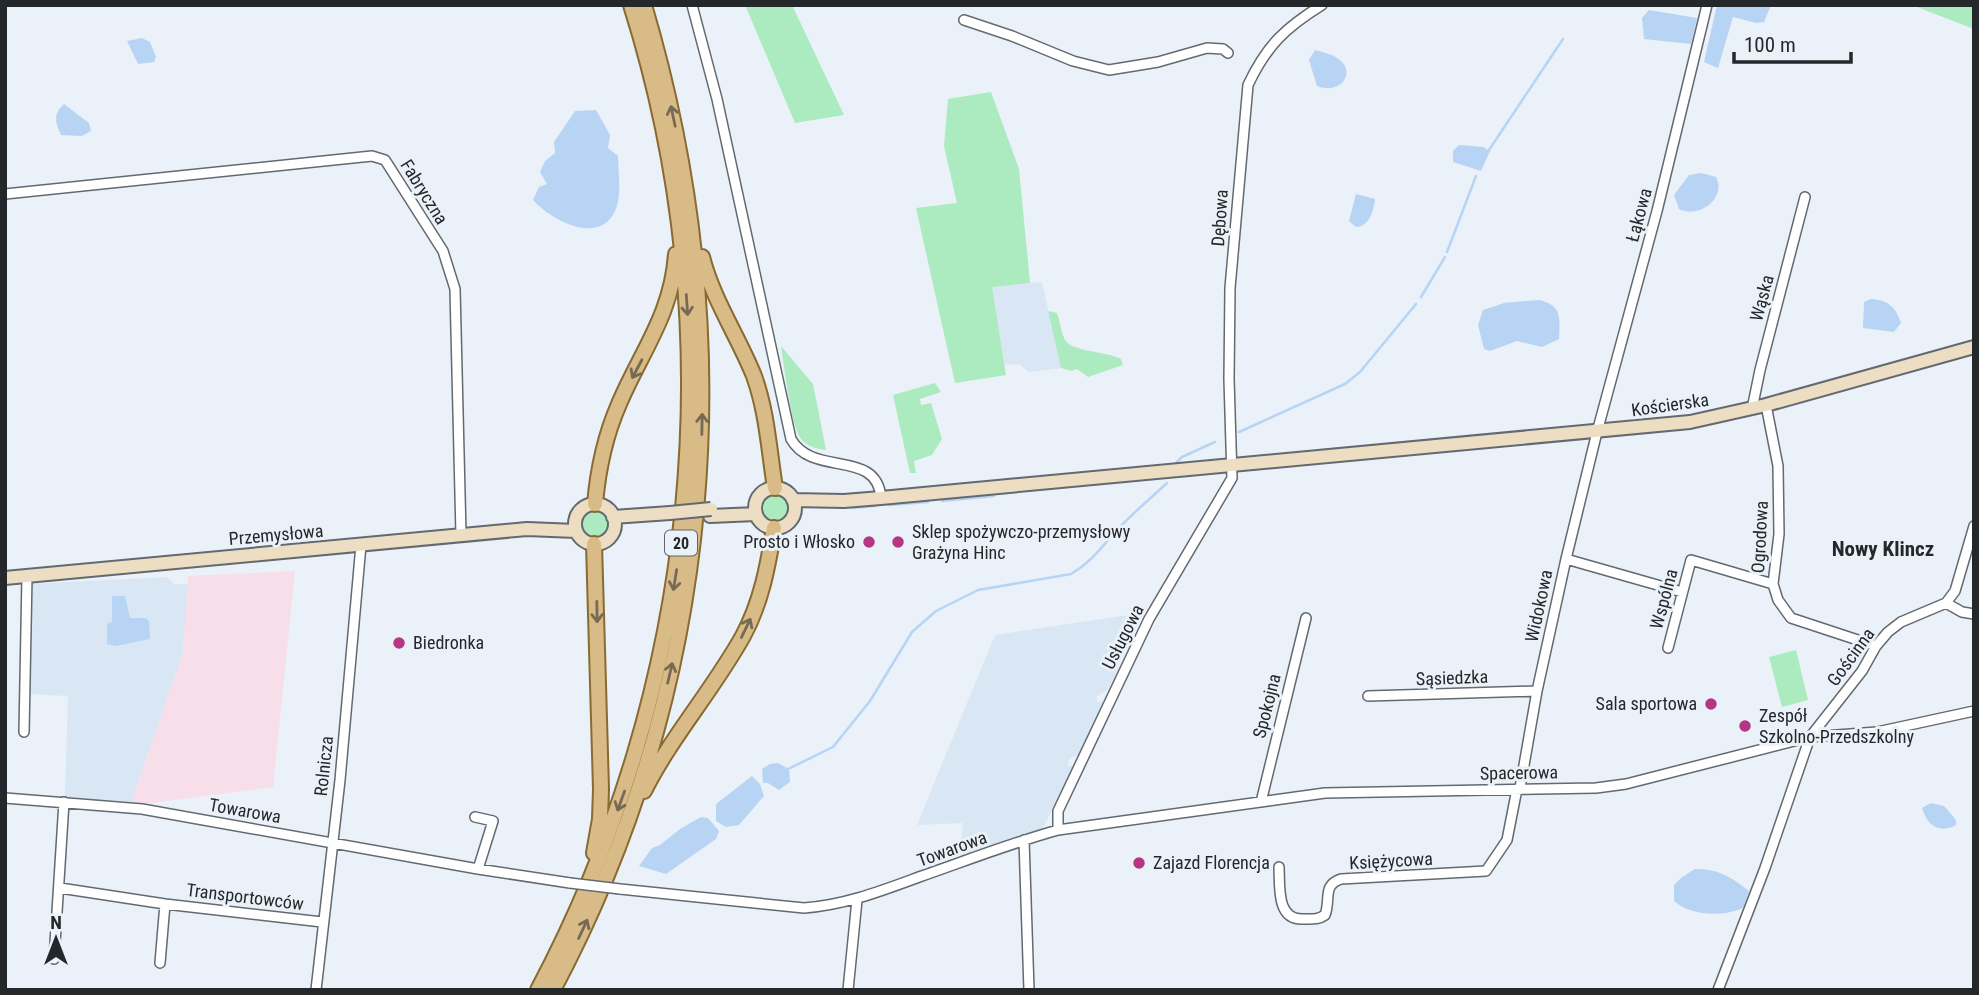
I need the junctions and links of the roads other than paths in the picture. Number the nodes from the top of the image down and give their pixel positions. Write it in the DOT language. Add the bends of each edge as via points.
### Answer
graph roads {
  1 [pos="631,5"];
  2 [pos="644,5"];
  3 [pos="692,5"];
  4 [pos="1322,5"];
  5 [pos="1707,5"];
  6 [pos="964,20"];
  7 [pos="1228,53"];
  8 [pos="5,194"];
  9 [pos="1805,197"];
  10 [pos="683,210"];
  11 [pos="1974,347"];
  12 [pos="1766,405"];
  13 [pos="1752,409"];
  14 [pos="1597,432"];
  15 [pos="1231,466"];
  16 [pos="775,488"];
  17 [pos="881,498"];
  18 [pos="595,503"];
  19 [pos="794,506"];
  20 [pos="755,509"];
  21 [pos="614,522"];
  22 [pos="575,525"];
  23 [pos="1974,526"];
  24 [pos="774,528"];
  25 [pos="461,535"];
  26 [pos="594,544"];
  27 [pos="361,545"];
  28 [pos="1566,559"];
  29 [pos="27,576"];
  30 [pos="5,578"];
  31 [pos="1773,584"];
  32 [pos="1682,592"];
  33 [pos="1946,603"];
  34 [pos="1974,614"];
  35 [pos="1306,618"];
  36 [pos="1876,646"];
  37 [pos="1668,648"];
  38 [pos="1537,691"];
  39 [pos="1368,696"];
  40 [pos="1974,711"];
  41 [pos="24,732"];
  42 [pos="1810,737"];
  43 [pos="1518,788"];
  44 [pos="5,798"];
  45 [pos="64,802"];
  46 [pos="1261,802"];
  47 [pos="631,809"];
  48 [pos="475,817"];
  49 [pos="1058,830"];
  50 [pos="1024,840"];
  51 [pos="331,843"];
  52 [pos="597,862"];
  53 [pos="1279,867"];
  54 [pos="478,869"];
  55 [pos="60,888"];
  56 [pos="857,900"];
  57 [pos="165,904"];
  58 [pos="322,922"];
  59 [pos="54,959"];
  60 [pos="160,963"];
  61 [pos="316,990"];
  62 [pos="538,990"];
  63 [pos="553,990"];
  64 [pos="848,990"];
  65 [pos="1029,990"];
  66 [pos="1718,990"];
  1 -- 10 [label="main road, 20"];
  10 -- 2 [label="main road, 20, one-way" via="673,116"];
  3 -- 17 [label="street" via="791,439 808,457 868,471 880,484"];
  4 -- 15 [label="street, Dębowa" via="1291,24 1258,63 1248,85 1230,288"];
  5 -- 14 [label="street, Łąkowa"];
  6 -- 7 [label="street" via="1109,70 1208,48"];
  8 -- 25 [label="street, Fabryczna" via="372,156 386,160 443,250 455,289"];
  9 -- 13 [label="street, Wąska"];
  10 -- 16 [label="main road" via="711,288 753,376"];
  10 -- 18 [label="main road, one-way" via="667,304 611,421"];
  47 -- 10 [label="main road, 20, one-way" via="676,646 696,511 702,436 701,338"];
  10 -- 52 [label="main road, 20, one-way" via="690,397 680,545 644,728"];
  11 -- 12 [label="main road, Kościerska"];
  12 -- 13 [label="main road, Kościerska"];
  12 -- 31 [label="street, Ogrodowa" via="1778,466 1779,534"];
  13 -- 14 [label="main road, Kościerska" via="1690,422"];
  14 -- 15 [label="main road, Kościerska"];
  14 -- 28 [label="street, Widokowa"];
  15 -- 17 [label="main road, Kościerska"];
  15 -- 49 [label="street, Usługowa" via="1232,478 1128,660 1058,811"];
  16 -- 19 [label="main road" via="786,491"];
  16 -- 20 [label="main road" via="760,494"];
  17 -- 19 [label="main road"];
  18 -- 21 [label="main road" via="606,507"];
  18 -- 22 [label="main road" via="584,506"];
  19 -- 24 [label="main road" via="790,521"];
  20 -- 21 [label="main road"];
  20 -- 24 [label="main road" via="763,524"];
  21 -- 26 [label="main road" via="605,541"];
  22 -- 25 [label="main road, Przemysłowa"];
  22 -- 26 [label="main road" via="585,541"];
  23 -- 33 [label="street" via="1955,591"];
  47 -- 24 [label="main road, one-way" via="743,636 764,583"];
  25 -- 27 [label="main road, Przemysłowa"];
  26 -- 52 [label="main road, one-way" via="601,789"];
  27 -- 29 [label="main road, Przemysłowa"];
  27 -- 51 [label="street, Rolnicza"];
  28 -- 32 [label="street"];
  28 -- 38 [label="street, Widokowa"];
  29 -- 30 [label="main road, Przemysłowa"];
  29 -- 41 [label="street"];
  31 -- 32 [label="street, Wspólna" via="1691,559"];
  31 -- 36 [label="street, Ogrodowa" via="1791,618"];
  32 -- 37 [label="street, Wspólna"];
  33 -- 34 [label="street"];
  33 -- 36 [label="street, Gościnna" via="1901,622"];
  35 -- 46 [label="street, Spokojna"];
  36 -- 42 [label="street, Gościnna"];
  38 -- 39 [label="street, Sąsiedzka"];
  38 -- 43 [label="street, Widokowa"];
  40 -- 42 [label="street, Spacerowa" via="1877,732"];
  42 -- 43 [label="street, Spacerowa" via="1626,784"];
  42 -- 66 [label="street, Gościnna"];
  43 -- 46 [label="street, Spacerowa" via="1325,793"];
  43 -- 53 [label="street, Księżycowa" via="1507,840 1486,871 1341,878 1328,888 1325,915 1297,920 1281,906"];
  44 -- 45 [label="street, Towarowa"];
  45 -- 51 [label="street, Towarowa" via="142,809"];
  45 -- 55 [label="street"];
  46 -- 49 [label="street, Spacerowa"];
  63 -- 47 [label="main road, 20, one-way" via="599,895"];
  48 -- 54 [label="street" via="493,821"];
  49 -- 50 [label="street, Towarowa"];
  50 -- 56 [label="street, Towarowa"];
  50 -- 65 [label="street"];
  51 -- 54 [label="street, Towarowa"];
  51 -- 58 [label="street, Rolnicza"];
  52 -- 62 [label="main road, 20"];
  54 -- 56 [label="street, Towarowa, bridge" via="804,908"];
  55 -- 57 [label="street, Transportowców"];
  55 -- 59 [label="street"];
  56 -- 64 [label="street"];
  57 -- 58 [label="street, Transportowców"];
  57 -- 60 [label="street, Transportowców"];
  58 -- 61 [label="street, Rolnicza"];
}
